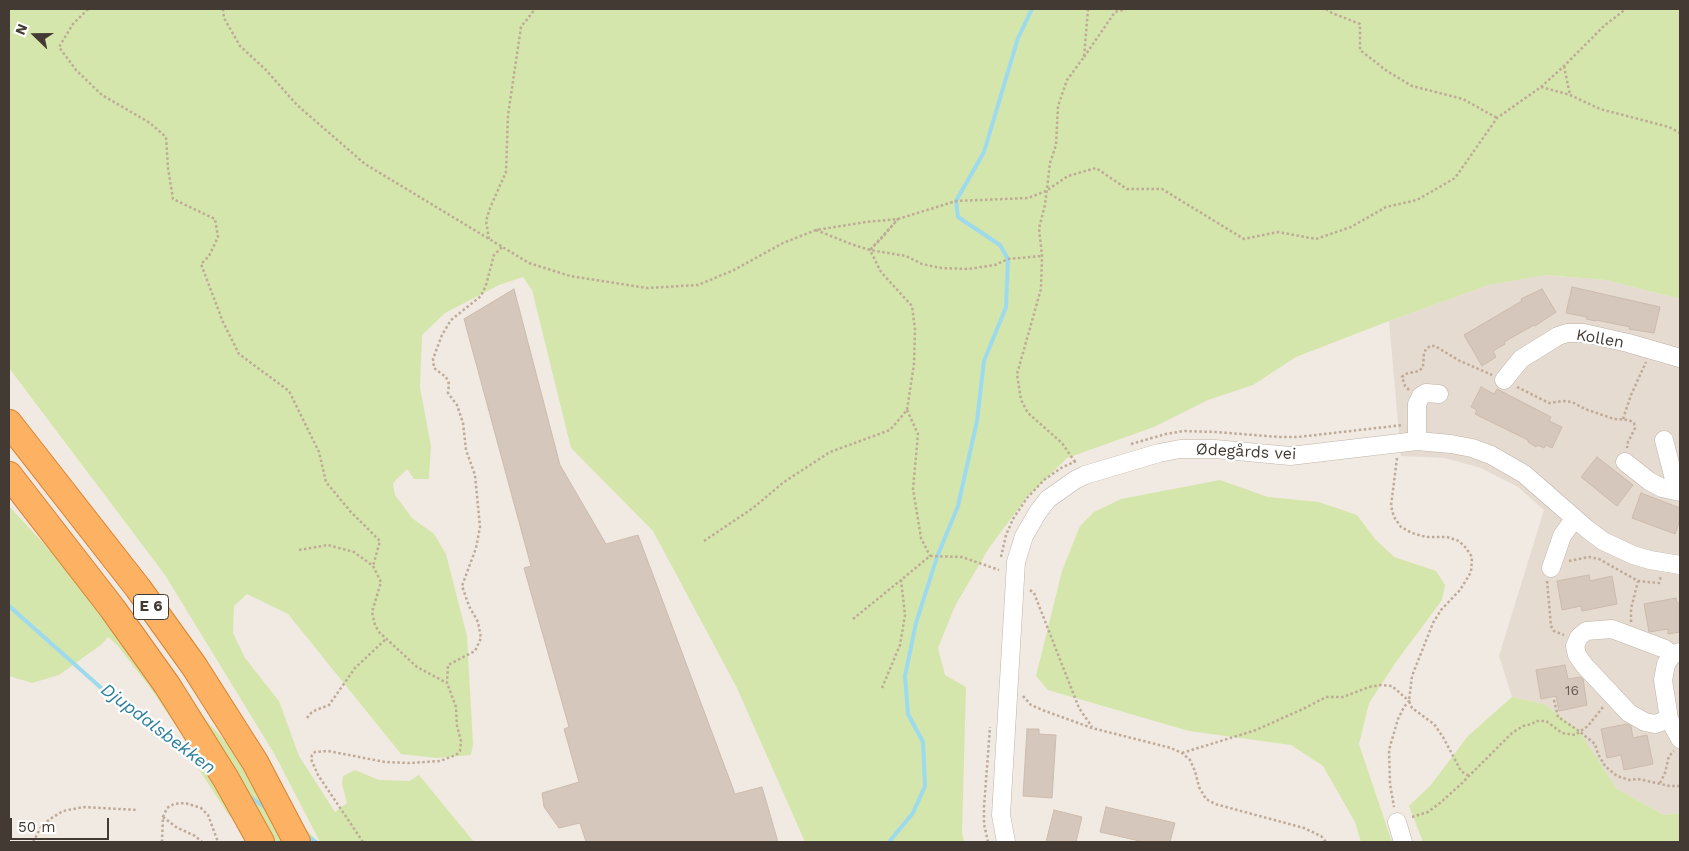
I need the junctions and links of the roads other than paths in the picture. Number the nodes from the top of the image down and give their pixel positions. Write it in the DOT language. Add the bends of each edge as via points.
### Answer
graph roads {
  1 [pos="1680,358"];
  2 [pos="1504,380"];
  3 [pos="1439,394"];
  4 [pos="9,424"];
  5 [pos="1417,433"];
  6 [pos="1664,440"];
  7 [pos="1625,462"];
  8 [pos="9,475"];
  9 [pos="1677,492"];
  10 [pos="1574,519"];
  11 [pos="1673,564"];
  12 [pos="1555,569"];
  13 [pos="1676,654"];
  14 [pos="1669,719"];
  15 [pos="1680,740"];
  16 [pos="1397,822"];
  17 [pos="261,842"];
  18 [pos="297,842"];
  19 [pos="1006,842"];
  20 [pos="1403,842"];
  1 -- 2 [label="street, Kollen" via="1584,333 1567,333 1521,359"];
  3 -- 5 [label="street" via="1420,396"];
  4 -- 18 [label="highway, E 6" via="138,588 194,666 255,762"];
  5 -- 10 [label="street, Ødegårds vei" via="1491,455 1530,479"];
  5 -- 19 [label="street, Ødegårds vei" via="1397,443 1290,456 1215,449 1159,452 1085,475 1048,499 1024,536 1016,562 1007,575 1000,815"];
  6 -- 9 [label="street"];
  7 -- 9 [label="street" via="1649,481"];
  8 -- 17 [label="highway, E 6" via="167,685"];
  10 -- 11 [label="street, Ødegårds vei" via="1587,530 1633,555"];
  10 -- 12 [label="street" via="1562,536"];
  13 -- 14 [label="street" via="1666,664 1664,680"];
  13 -- 14 [label="street" via="1612,629 1586,631 1578,637 1575,646 1584,665 1629,712 1644,722 1655,724"];
  14 -- 15 [label="street"];
  16 -- 20 [label="street"];
}
